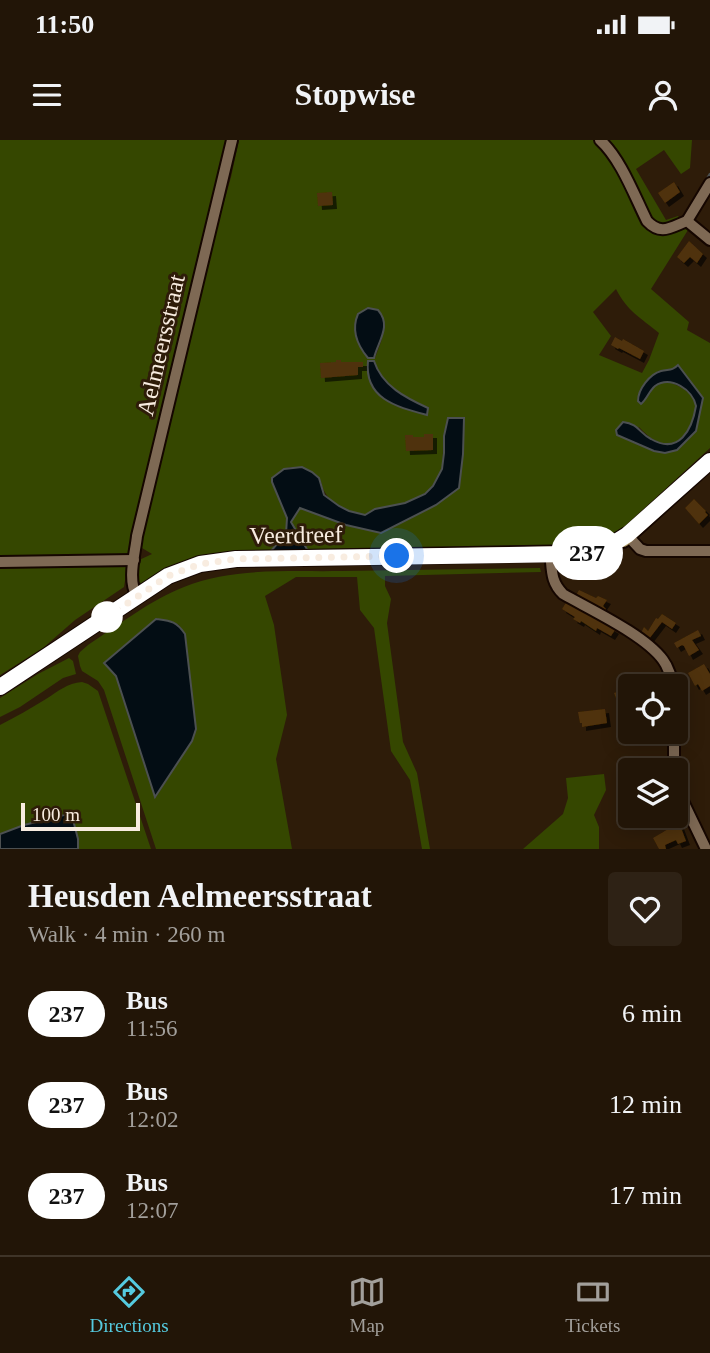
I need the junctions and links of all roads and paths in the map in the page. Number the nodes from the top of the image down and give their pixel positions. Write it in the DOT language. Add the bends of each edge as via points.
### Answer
graph roads {
  1 [pos="232,140"];
  2 [pos="600,140"];
  3 [pos="710,183"];
  4 [pos="687,221"];
  5 [pos="710,240"];
  6 [pos="710,461"];
  7 [pos="627,535"];
  8 [pos="710,551"];
  9 [pos="551,558"];
  10 [pos="134,560"];
  11 [pos="0,562"];
  12 [pos="137,597"];
  13 [pos="669,674"];
  14 [pos="0,687"];
  15 [pos="688,815"];
  16 [pos="700,846"];
  1 -- 10 [label="street, Aelmeersstraat"];
  2 -- 4 [label="street" via="617,160 653,227 662,230"];
  3 -- 4 [label="street"];
  4 -- 5 [label="street"];
  6 -- 7 [label="main road, Veerdreef"];
  7 -- 8 [label="street" via="646,551"];
  7 -- 9 [label="main road, Veerdreef" via="606,548"];
  9 -- 12 [label="main road, Veerdreef" via="218,568 184,576"];
  9 -- 13 [label="street" via="554,582 563,594 648,645"];
  10 -- 11 [label="street"];
  10 -- 12 [label="street" via="132,585"];
  12 -- 14 [label="main road, Veerdreef"];
  15 -- 16 [label="street"];
}
